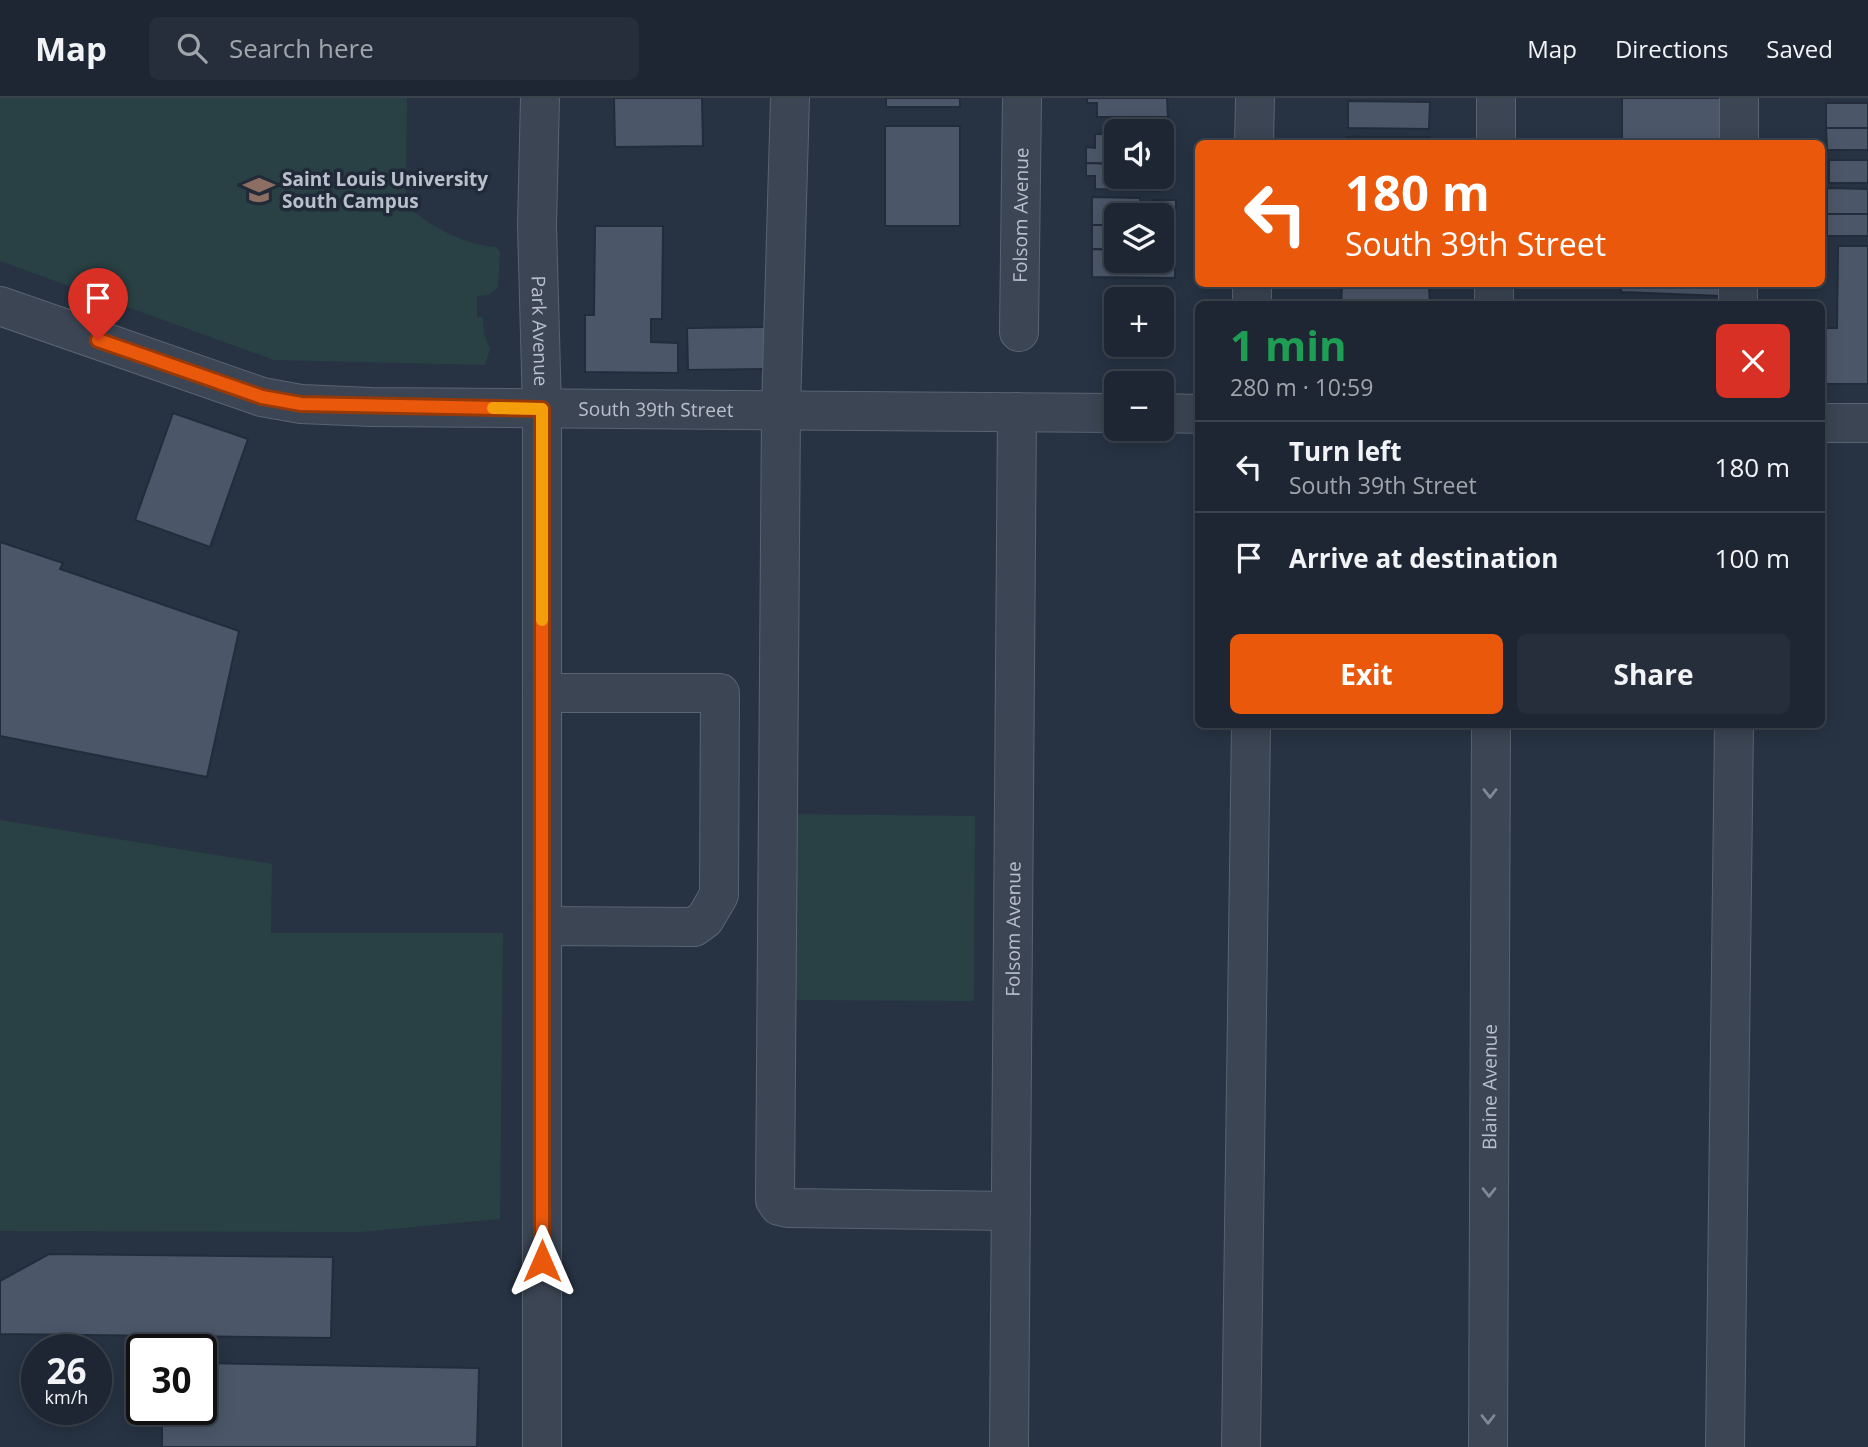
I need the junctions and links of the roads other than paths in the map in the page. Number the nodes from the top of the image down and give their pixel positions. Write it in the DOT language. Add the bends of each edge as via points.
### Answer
graph roads {
  1 [pos="540,98"];
  2 [pos="790,98"];
  3 [pos="1022,98"];
  4 [pos="1255,98"];
  5 [pos="1496,98"];
  6 [pos="1739,98"];
  7 [pos="1254,140"];
  8 [pos="1496,140"];
  9 [pos="1739,140"];
  10 [pos="0,306"];
  11 [pos="1019,332"];
  12 [pos="542,409"];
  13 [pos="781,410"];
  14 [pos="1017,412"];
  15 [pos="1104,413"];
  16 [pos="1174,413"];
  17 [pos="1195,414"];
  18 [pos="1825,423"];
  19 [pos="1868,423"];
  20 [pos="542,693"];
  21 [pos="1251,728"];
  22 [pos="1491,728"];
  23 [pos="1734,728"];
  24 [pos="542,926"];
  25 [pos="1011,1211"];
  26 [pos="542,1447"];
  27 [pos="1009,1447"];
  28 [pos="1241,1447"];
  29 [pos="1488,1447"];
  30 [pos="1726,1447"];
  1 -- 12 [label="street, Park Avenue" via="537,225"];
  2 -- 13 [label="street"];
  3 -- 11 [label="street, Folsom Avenue"];
  4 -- 7 [label="street"];
  5 -- 8 [label="street"];
  6 -- 9 [label="street"];
  10 -- 12 [label="street, South 39th Street" via="262,397 301,404"];
  12 -- 13 [label="street, South 39th Street"];
  12 -- 20 [label="street, Park Avenue"];
  13 -- 14 [label="street, South 39th Street"];
  13 -- 25 [label="street" via="775,1200 788,1208"];
  14 -- 15 [label="street, South 39th Street"];
  14 -- 25 [label="street, Folsom Avenue"];
  16 -- 17 [label="street"];
  18 -- 19 [label="street"];
  20 -- 24 [label="street, Park Avenue"];
  20 -- 24 [label="street" via="720,693 719,895 705,919 694,927"];
  21 -- 28 [label="street"];
  22 -- 29 [label="street, Blaine Avenue, one-way"];
  23 -- 30 [label="street"];
  24 -- 26 [label="street, Park Avenue"];
  25 -- 27 [label="street, Folsom Avenue"];
}
